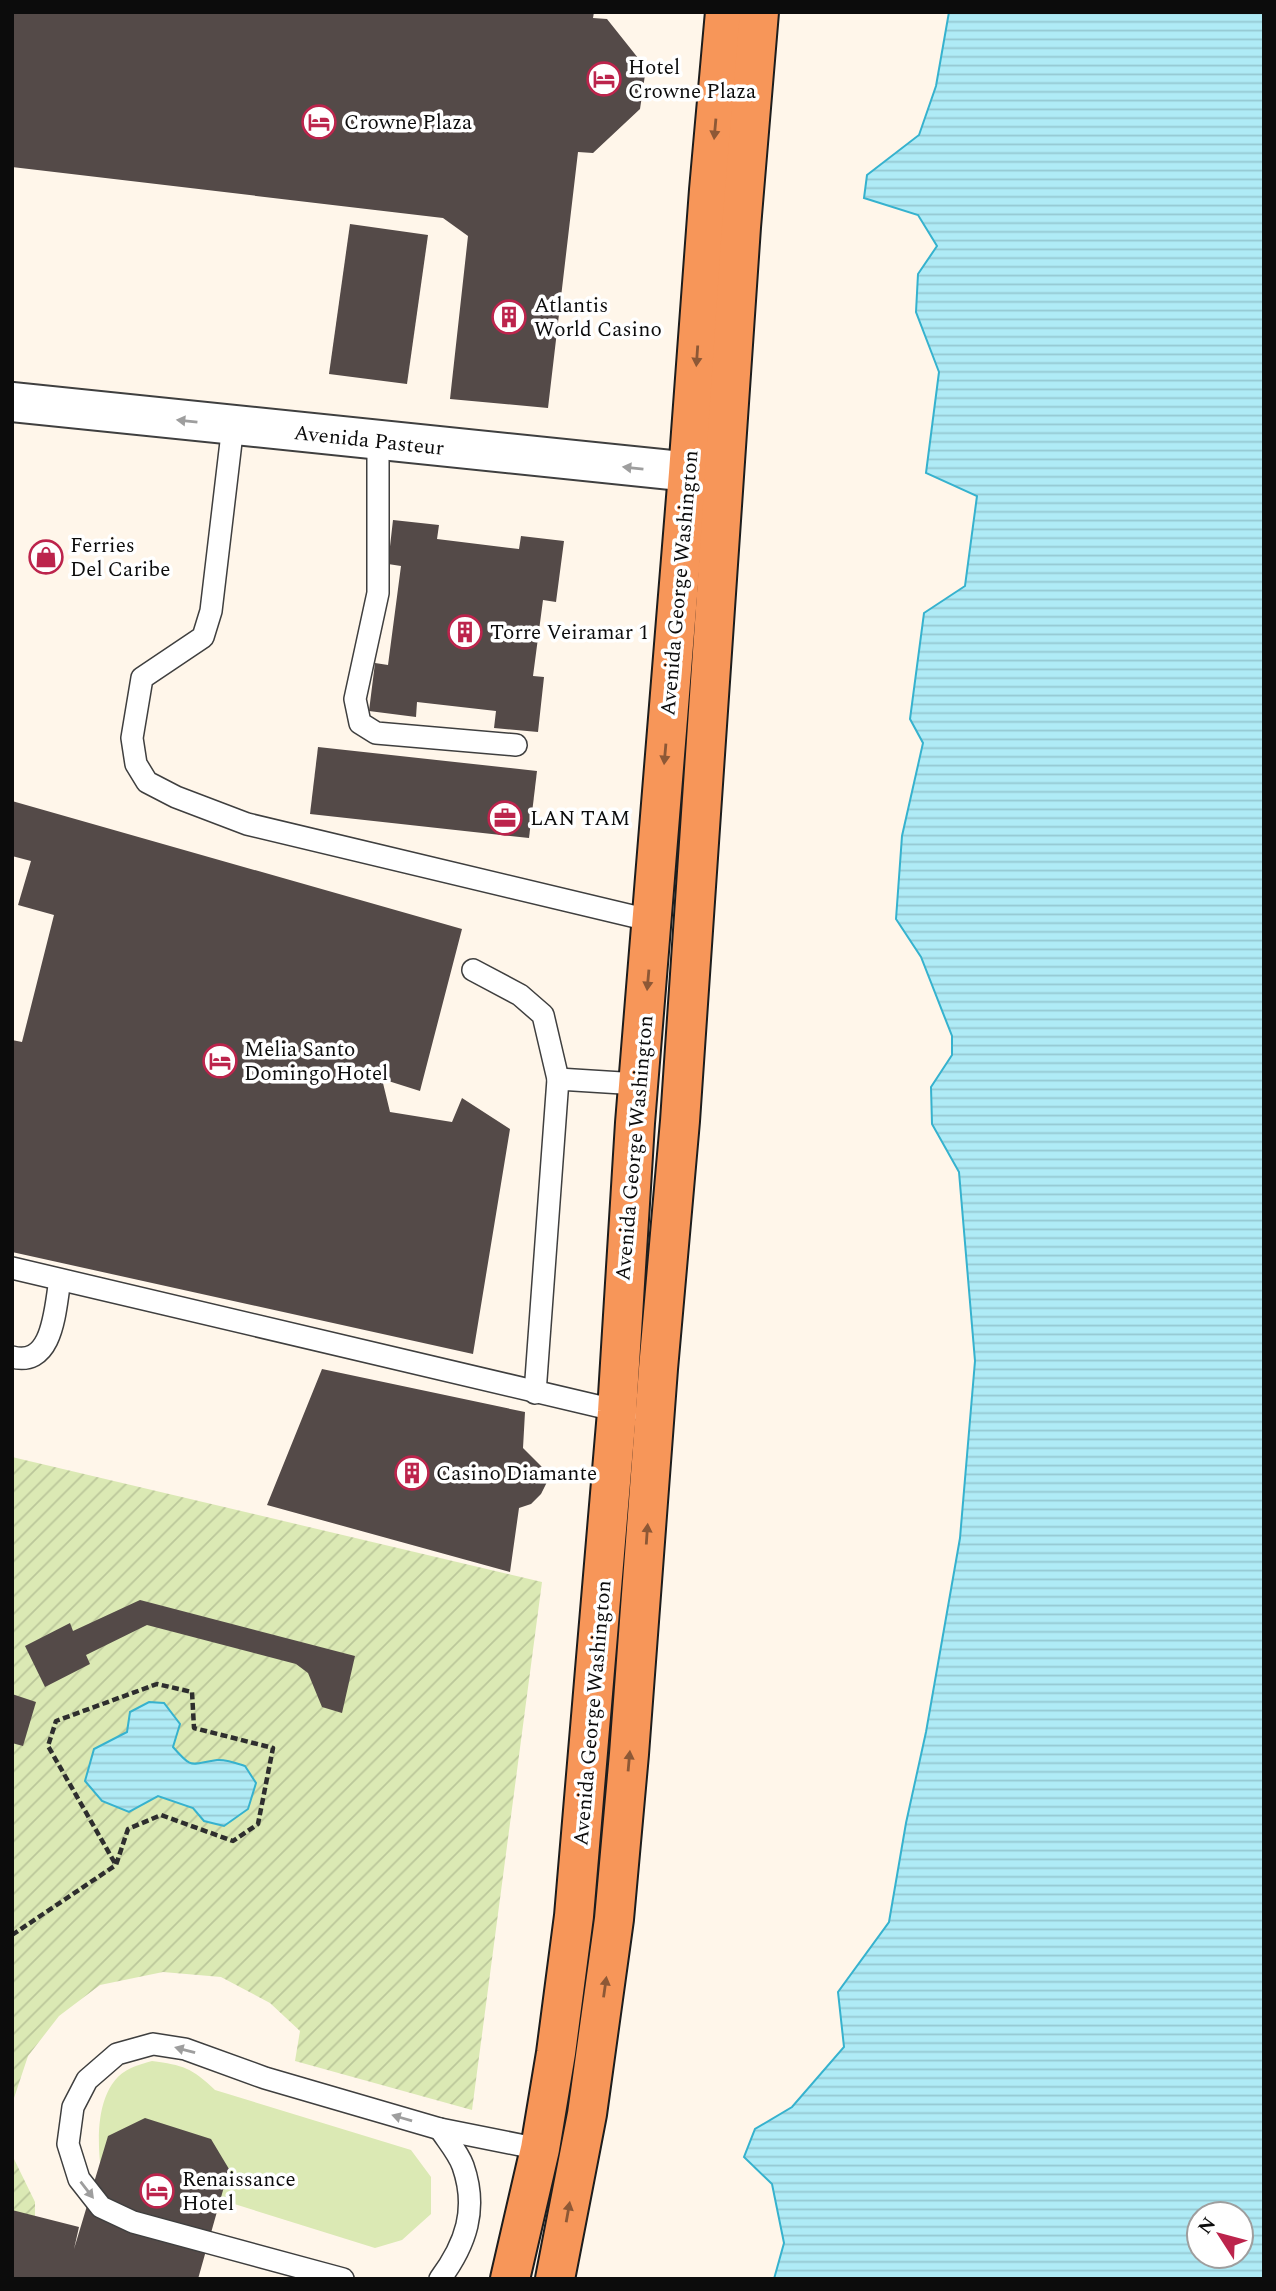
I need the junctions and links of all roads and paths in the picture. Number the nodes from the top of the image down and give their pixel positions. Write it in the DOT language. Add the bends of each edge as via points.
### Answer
graph roads {
  1 [pos="725,12"];
  2 [pos="759,12"];
  3 [pos="12,402"];
  4 [pos="233,425"];
  5 [pos="378,441"];
  6 [pos="707,474"];
  7 [pos="516,745"];
  8 [pos="653,921"];
  9 [pos="473,970"];
  10 [pos="558,1079"];
  11 [pos="638,1084"];
  12 [pos="12,1268"];
  13 [pos="60,1280"];
  14 [pos="12,1357"];
  15 [pos="535,1393"];
  16 [pos="617,1412"];
  17 [pos="655,1415"];
  18 [pos="116,1865"];
  19 [pos="12,1934"];
  20 [pos="440,2129"];
  21 [pos="540,2149"];
  22 [pos="343,2279"];
  23 [pos="440,2279"];
  24 [pos="510,2279"];
  25 [pos="555,2279"];
  1 -- 6 [label="highway, Avenida George Washington, one-way" via="709,190"];
  2 -- 6 [label="highway, Avenida George Washington" via="741,227"];
  4 -- 3 [label="street, Avenida Pasteur, one-way"];
  4 -- 5 [label="street, Avenida Pasteur"];
  4 -- 8 [label="lane" via="211,611 203,637 142,678 132,738 136,764 147,782 247,824"];
  6 -- 5 [label="street, Avenida Pasteur, one-way"];
  5 -- 7 [label="lane" via="378,593 355,699 360,723 376,733"];
  6 -- 8 [label="highway, Avenida George Washington, one-way"];
  6 -- 17 [label="highway, Avenida George Washington" via="681,1108"];
  8 -- 11 [label="highway, Avenida George Washington, one-way"];
  9 -- 10 [label="lane" via="520,995 543,1015"];
  10 -- 11 [label="lane"];
  10 -- 15 [label="lane"];
  11 -- 16 [label="highway, Avenida George Washington"];
  12 -- 13 [label="lane"];
  13 -- 14 [label="lane" via="49,1341 37,1353"];
  13 -- 15 [label="lane"];
  15 -- 16 [label="lane"];
  16 -- 17 [label="lane"];
  16 -- 21 [label="highway, Avenida George Washington" via="574,1916"];
  25 -- 17 [label="highway, Avenida George Washington, one-way" via="587,2114 614,1919"];
  18 -- 18 [label="path" via="48,1746 56,1721 157,1684 192,1692 194,1728 274,1748 258,1824 233,1841 161,1815 128,1829"];
  18 -- 19 [label="path"];
  20 -- 21 [label="lane"];
  20 -- 22 [label="lane, one-way" via="265,2078 185,2049 153,2044 117,2054 87,2080 73,2108 68,2144 79,2179 101,2207 133,2222"];
  20 -- 23 [label="lane" via="463,2164 470,2196 468,2228 456,2258"];
  21 -- 24 [label="highway, Avenida George Washington"];
}
